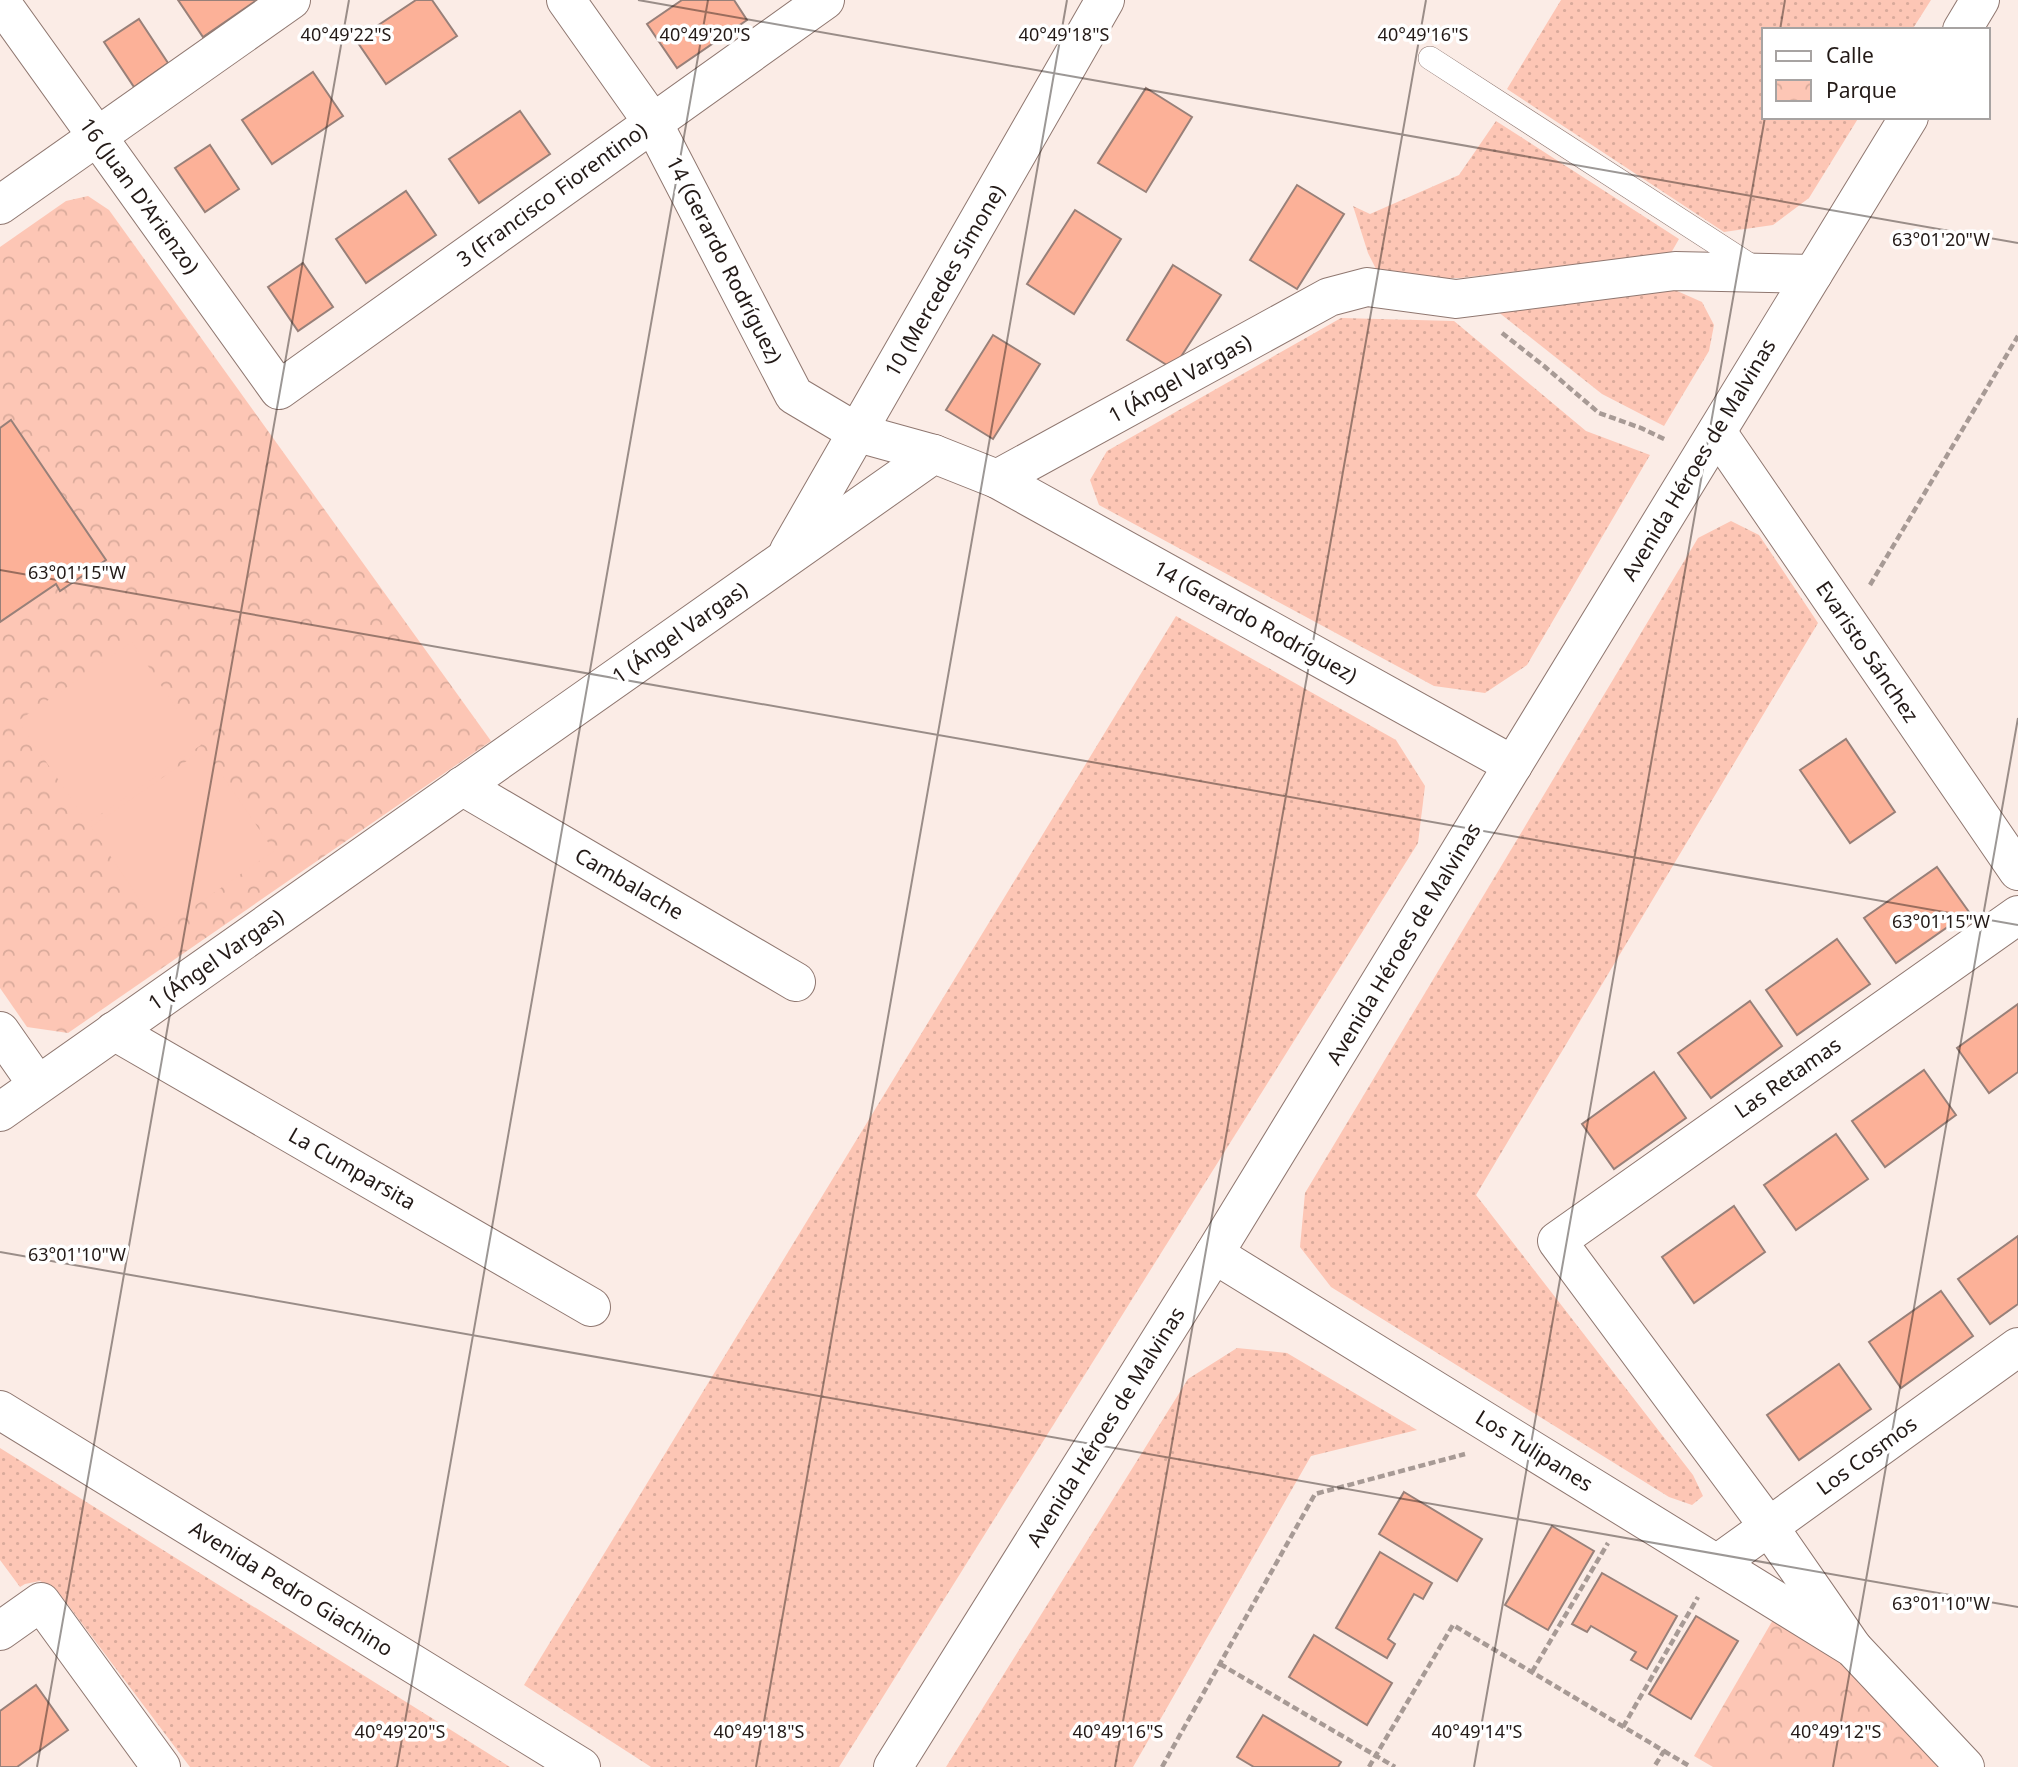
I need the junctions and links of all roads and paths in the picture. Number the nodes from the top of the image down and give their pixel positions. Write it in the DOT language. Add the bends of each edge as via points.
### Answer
graph roads {
  1 [pos="291,0"];
  2 [pos="566,0"];
  3 [pos="825,0"];
  4 [pos="1105,0"];
  5 [pos="0,1"];
  6 [pos="1430,58"];
  7 [pos="1908,119"];
  8 [pos="653,122"];
  9 [pos="97,136"];
  10 [pos="0,205"];
  11 [pos="1762,273"];
  12 [pos="1813,274"];
  13 [pos="1457,299"];
  14 [pos="2018,336"];
  15 [pos="279,390"];
  16 [pos="858,433"];
  17 [pos="1709,444"];
  18 [pos="934,454"];
  19 [pos="997,479"];
  20 [pos="783,561"];
  21 [pos="1848,624"];
  22 [pos="1513,765"];
  23 [pos="462,786"];
  24 [pos="2018,871"];
  25 [pos="2018,915"];
  26 [pos="796,982"];
  27 [pos="0,1031"];
  28 [pos="114,1031"];
  29 [pos="37,1084"];
  30 [pos="0,1112"];
  31 [pos="1557,1241"];
  32 [pos="1214,1254"];
  33 [pos="591,1307"];
  34 [pos="2018,1347"];
  35 [pos="0,1410"];
  36 [pos="1517,1441"];
  37 [pos="1628,1509"];
  38 [pos="1769,1527"];
  39 [pos="1717,1564"];
  40 [pos="0,1631"];
  41 [pos="1853,1648"];
  42 [pos="1220,1664"];
  43 [pos="1532,1672"];
  44 [pos="1623,1727"];
  45 [pos="1664,1751"];
  46 [pos="1376,1755"];
  47 [pos="161,1767"];
  48 [pos="582,1767"];
  49 [pos="893,1767"];
  50 [pos="1161,1767"];
  51 [pos="1368,1767"];
  52 [pos="1395,1767"];
  53 [pos="1654,1767"];
  54 [pos="1691,1767"];
  55 [pos="1965,1767"];
  1 -- 9 [label="street"];
  2 -- 8 [label="street, 14 (Gerardo Rodríguez)"];
  3 -- 8 [label="street, 3 (Francisco Fiorentino)"];
  4 -- 16 [label="street, 10 (Mercedes Simone)"];
  5 -- 9 [label="street, 16 (Juan D'Arienzo)"];
  6 -- 11 [label="lane"];
  7 -- 12 [label="street, Avenida Héroes de Malvinas"];
  8 -- 15 [label="street, 3 (Francisco Fiorentino)"];
  8 -- 16 [label="street, 14 (Gerardo Rodríguez)" via="794,395"];
  9 -- 10 [label="street"];
  9 -- 15 [label="street, 16 (Juan D'Arienzo)"];
  11 -- 12 [label="street, 1 (Ángel Vargas)"];
  11 -- 13 [label="street, 1 (Ángel Vargas)" via="1675,271"];
  12 -- 17 [label="street, Avenida Héroes de Malvinas"];
  13 -- 17 [label="path" via="1599,413"];
  13 -- 19 [label="street, 1 (Ángel Vargas)" via="1367,287 1329,297"];
  14 -- 21 [label="path"];
  16 -- 18 [label="street, 14 (Gerardo Rodríguez)"];
  16 -- 20 [label="street, 10 (Mercedes Simone)"];
  17 -- 21 [label="street, Evaristo Sánchez"];
  17 -- 22 [label="street, Avenida Héroes de Malvinas"];
  18 -- 19 [label="street"];
  18 -- 20 [label="street, 1 (Ángel Vargas)"];
  19 -- 22 [label="street, 14 (Gerardo Rodríguez)"];
  20 -- 23 [label="street, 1 (Ángel Vargas)"];
  21 -- 24 [label="street, Evaristo Sánchez"];
  22 -- 32 [label="street, Avenida Héroes de Malvinas"];
  23 -- 26 [label="street, Cambalache"];
  23 -- 28 [label="street, 1 (Ángel Vargas)"];
  25 -- 31 [label="street, Las Retamas"];
  27 -- 29 [label="street"];
  28 -- 29 [label="street, 1 (Ángel Vargas)"];
  28 -- 33 [label="street, La Cumparsita"];
  29 -- 30 [label="street, 1 (Ángel Vargas)"];
  31 -- 38 [label="street, Los Tulipanes"];
  32 -- 36 [label="street, Los Tulipanes"];
  32 -- 49 [label="street, Avenida Héroes de Malvinas"];
  34 -- 38 [label="street, Los Cosmos"];
  35 -- 48 [label="street, Avenida Pedro Giachino"];
  36 -- 37 [label="street, Los Tulipanes"];
  36 -- 42 [label="path" via="1315,1494"];
  37 -- 39 [label="street, Los Tulipanes"];
  37 -- 43 [label="path"];
  38 -- 39 [label="street, Los Cosmos"];
  38 -- 41 [label="street, Los Tulipanes"];
  39 -- 41 [label="street, Los Tulipanes"];
  39 -- 44 [label="path"];
  40 -- 47 [label="street" via="41,1602"];
  41 -- 55 [label="street, Los Tulipanes"];
  42 -- 46 [label="path"];
  42 -- 50 [label="path"];
  43 -- 44 [label="path"];
  43 -- 46 [label="path" via="1453,1625"];
  44 -- 45 [label="path"];
  45 -- 53 [label="path"];
  45 -- 54 [label="path"];
  46 -- 51 [label="path"];
  46 -- 52 [label="path"];
}
